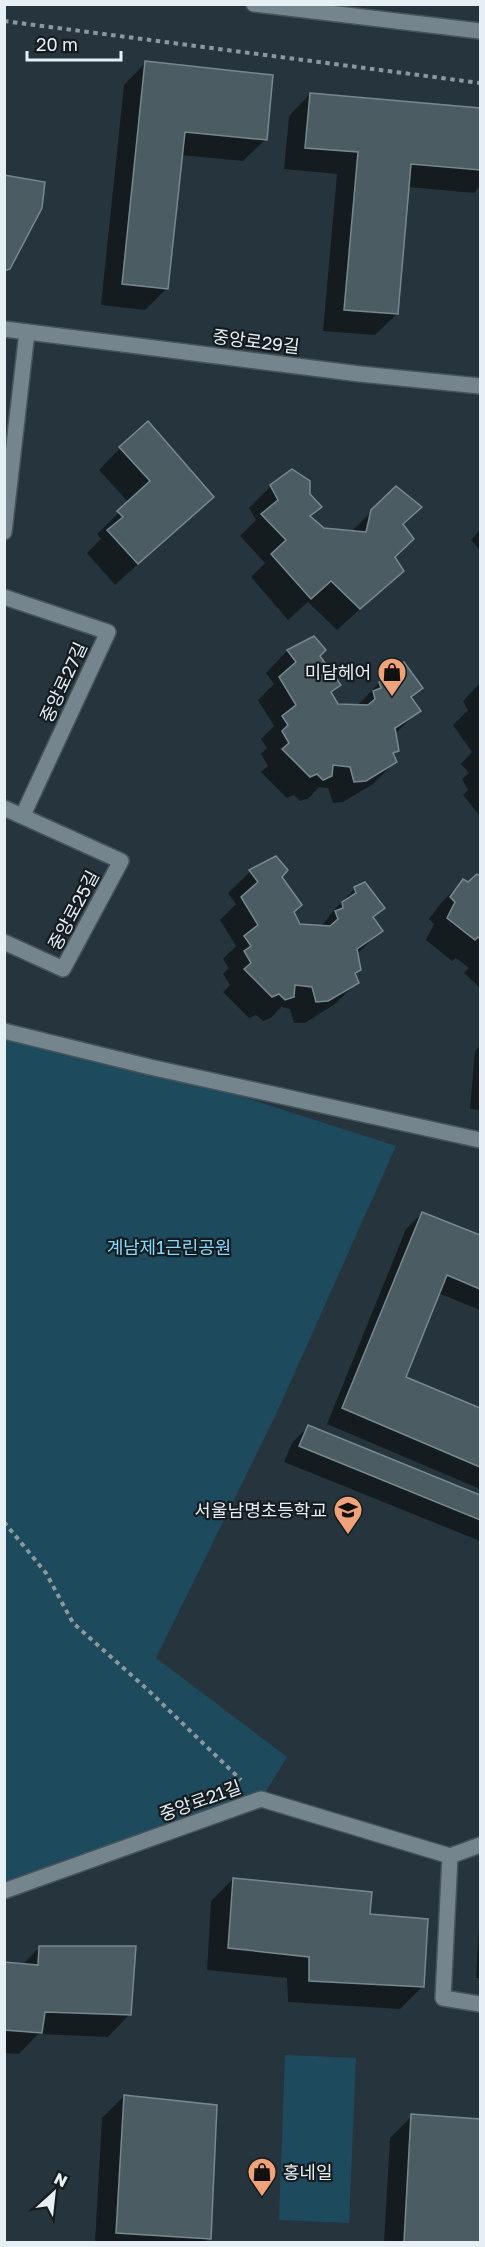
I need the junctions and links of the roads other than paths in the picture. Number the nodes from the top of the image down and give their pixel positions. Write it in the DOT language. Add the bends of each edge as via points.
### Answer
graph roads {
  1 [pos="254,4"];
  2 [pos="480,31"];
  3 [pos="4,329"];
  4 [pos="27,332"];
  5 [pos="480,386"];
  6 [pos="4,532"];
  7 [pos="4,597"];
  8 [pos="4,808"];
  9 [pos="23,815"];
  10 [pos="4,942"];
  11 [pos="4,1031"];
  12 [pos="480,1140"];
  13 [pos="480,1845"];
  14 [pos="450,1856"];
  15 [pos="4,1891"];
  16 [pos="480,2004"];
  1 -- 2 [label="street"];
  3 -- 4 [label="street, 중앙로29길"];
  4 -- 5 [label="street, 중앙로29길"];
  4 -- 6 [label="street"];
  7 -- 9 [label="street, 중앙로27길" via="108,632"];
  8 -- 9 [label="street, 중앙로25길"];
  9 -- 10 [label="street, 중앙로25길" via="121,861 63,969"];
  11 -- 12 [label="street"];
  13 -- 14 [label="street"];
  14 -- 15 [label="street, 중앙로21길" via="261,1799"];
  14 -- 16 [label="street" via="443,1998"];
}
